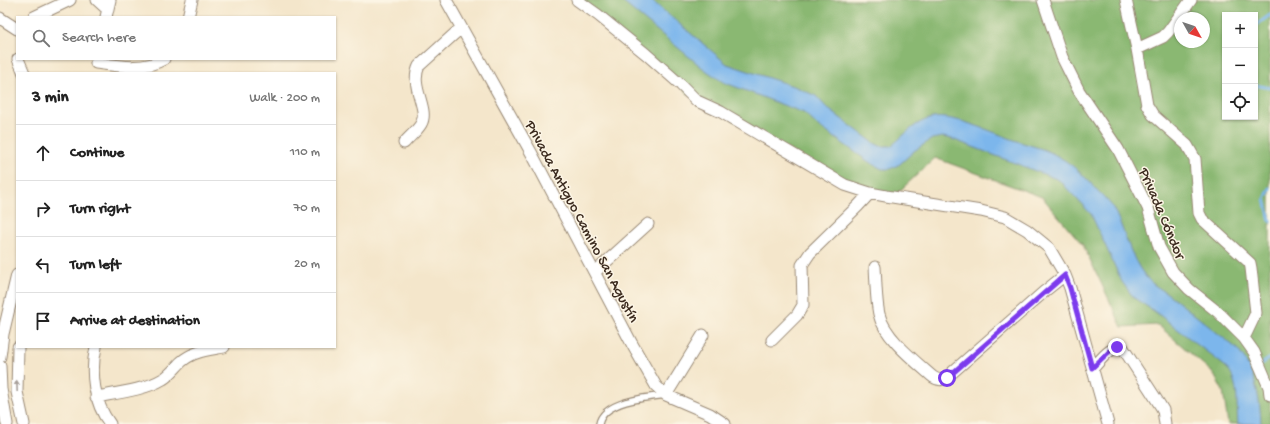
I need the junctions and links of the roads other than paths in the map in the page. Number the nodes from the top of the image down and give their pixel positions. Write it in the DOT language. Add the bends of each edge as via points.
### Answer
graph roads {
  1 [pos="70,0"];
  2 [pos="96,0"];
  3 [pos="192,0"];
  4 [pos="446,0"];
  5 [pos="577,0"];
  6 [pos="1043,0"];
  7 [pos="1126,0"];
  8 [pos="1191,0"];
  9 [pos="108,9"];
  10 [pos="36,16"];
  11 [pos="188,16"];
  12 [pos="0,18"];
  13 [pos="16,28"];
  14 [pos="462,28"];
  15 [pos="1137,49"];
  16 [pos="18,60"];
  17 [pos="162,60"];
  18 [pos="95,65"];
  19 [pos="24,72"];
  20 [pos="404,143"];
  21 [pos="870,193"];
  22 [pos="648,224"];
  23 [pos="875,267"];
  24 [pos="594,272"];
  25 [pos="1065,275"];
  26 [pos="16,279"];
  27 [pos="703,335"];
  28 [pos="1244,338"];
  29 [pos="772,340"];
  30 [pos="18,348"];
  31 [pos="96,348"];
  32 [pos="220,348"];
  33 [pos="0,357"];
  34 [pos="0,366"];
  35 [pos="1092,368"];
  36 [pos="1269,391"];
  37 [pos="666,395"];
  38 [pos="96,397"];
  39 [pos="7,424"];
  40 [pos="24,424"];
  41 [pos="110,424"];
  42 [pos="599,424"];
  43 [pos="725,424"];
  44 [pos="1108,424"];
  45 [pos="1165,424"];
  1 -- 10 [label="street"];
  2 -- 9 [label="street"];
  3 -- 11 [label="street"];
  4 -- 14 [label="street, Privada Antiguo Camino San Agustín"];
  5 -- 21 [label="street" via="646,54 697,101 722,112 845,185"];
  6 -- 28 [label="street, Privada Cóndor" via="1062,57 1079,91 1122,156 1148,208 1159,247 1172,272"];
  7 -- 15 [label="street"];
  8 -- 15 [label="street" via="1163,37"];
  12 -- 13 [label="street"];
  14 -- 20 [label="street" via="419,66 415,81 423,117 421,124"];
  14 -- 24 [label="street, Privada Antiguo Camino San Agustín"];
  15 -- 28 [label="street" via="1147,105 1153,115 1187,145 1195,159 1199,213 1202,219 1250,263 1256,313"];
  16 -- 19 [label="street"];
  17 -- 18 [label="street" via="155,64 138,66"];
  21 -- 25 [label="street" via="1005,217 1027,230 1049,248"];
  21 -- 29 [label="street" via="810,253 802,265 803,304 797,315"];
  22 -- 24 [label="street"];
  23 -- 25 [label="street" via="879,314 888,333 902,350 938,380 947,378"];
  24 -- 37 [label="street, Privada Antiguo Camino San Agustín" via="656,386"];
  25 -- 35 [label="street"];
  26 -- 33 [label="street"];
  27 -- 37 [label="street"];
  28 -- 36 [label="street, Privada Cóndor" via="1254,352"];
  40 -- 30 [label="street, one-way" via="17,392"];
  31 -- 38 [label="street"];
  32 -- 38 [label="street" via="194,354 155,383"];
  34 -- 39 [label="street"];
  35 -- 44 [label="street"];
  35 -- 45 [label="street" via="1112,349 1123,348 1163,410"];
  37 -- 42 [label="lane" via="645,397 612,407 604,412"];
  37 -- 43 [label="street, Privada Antiguo Camino San Agustín" via="710,414"];
  38 -- 41 [label="street"];
}
